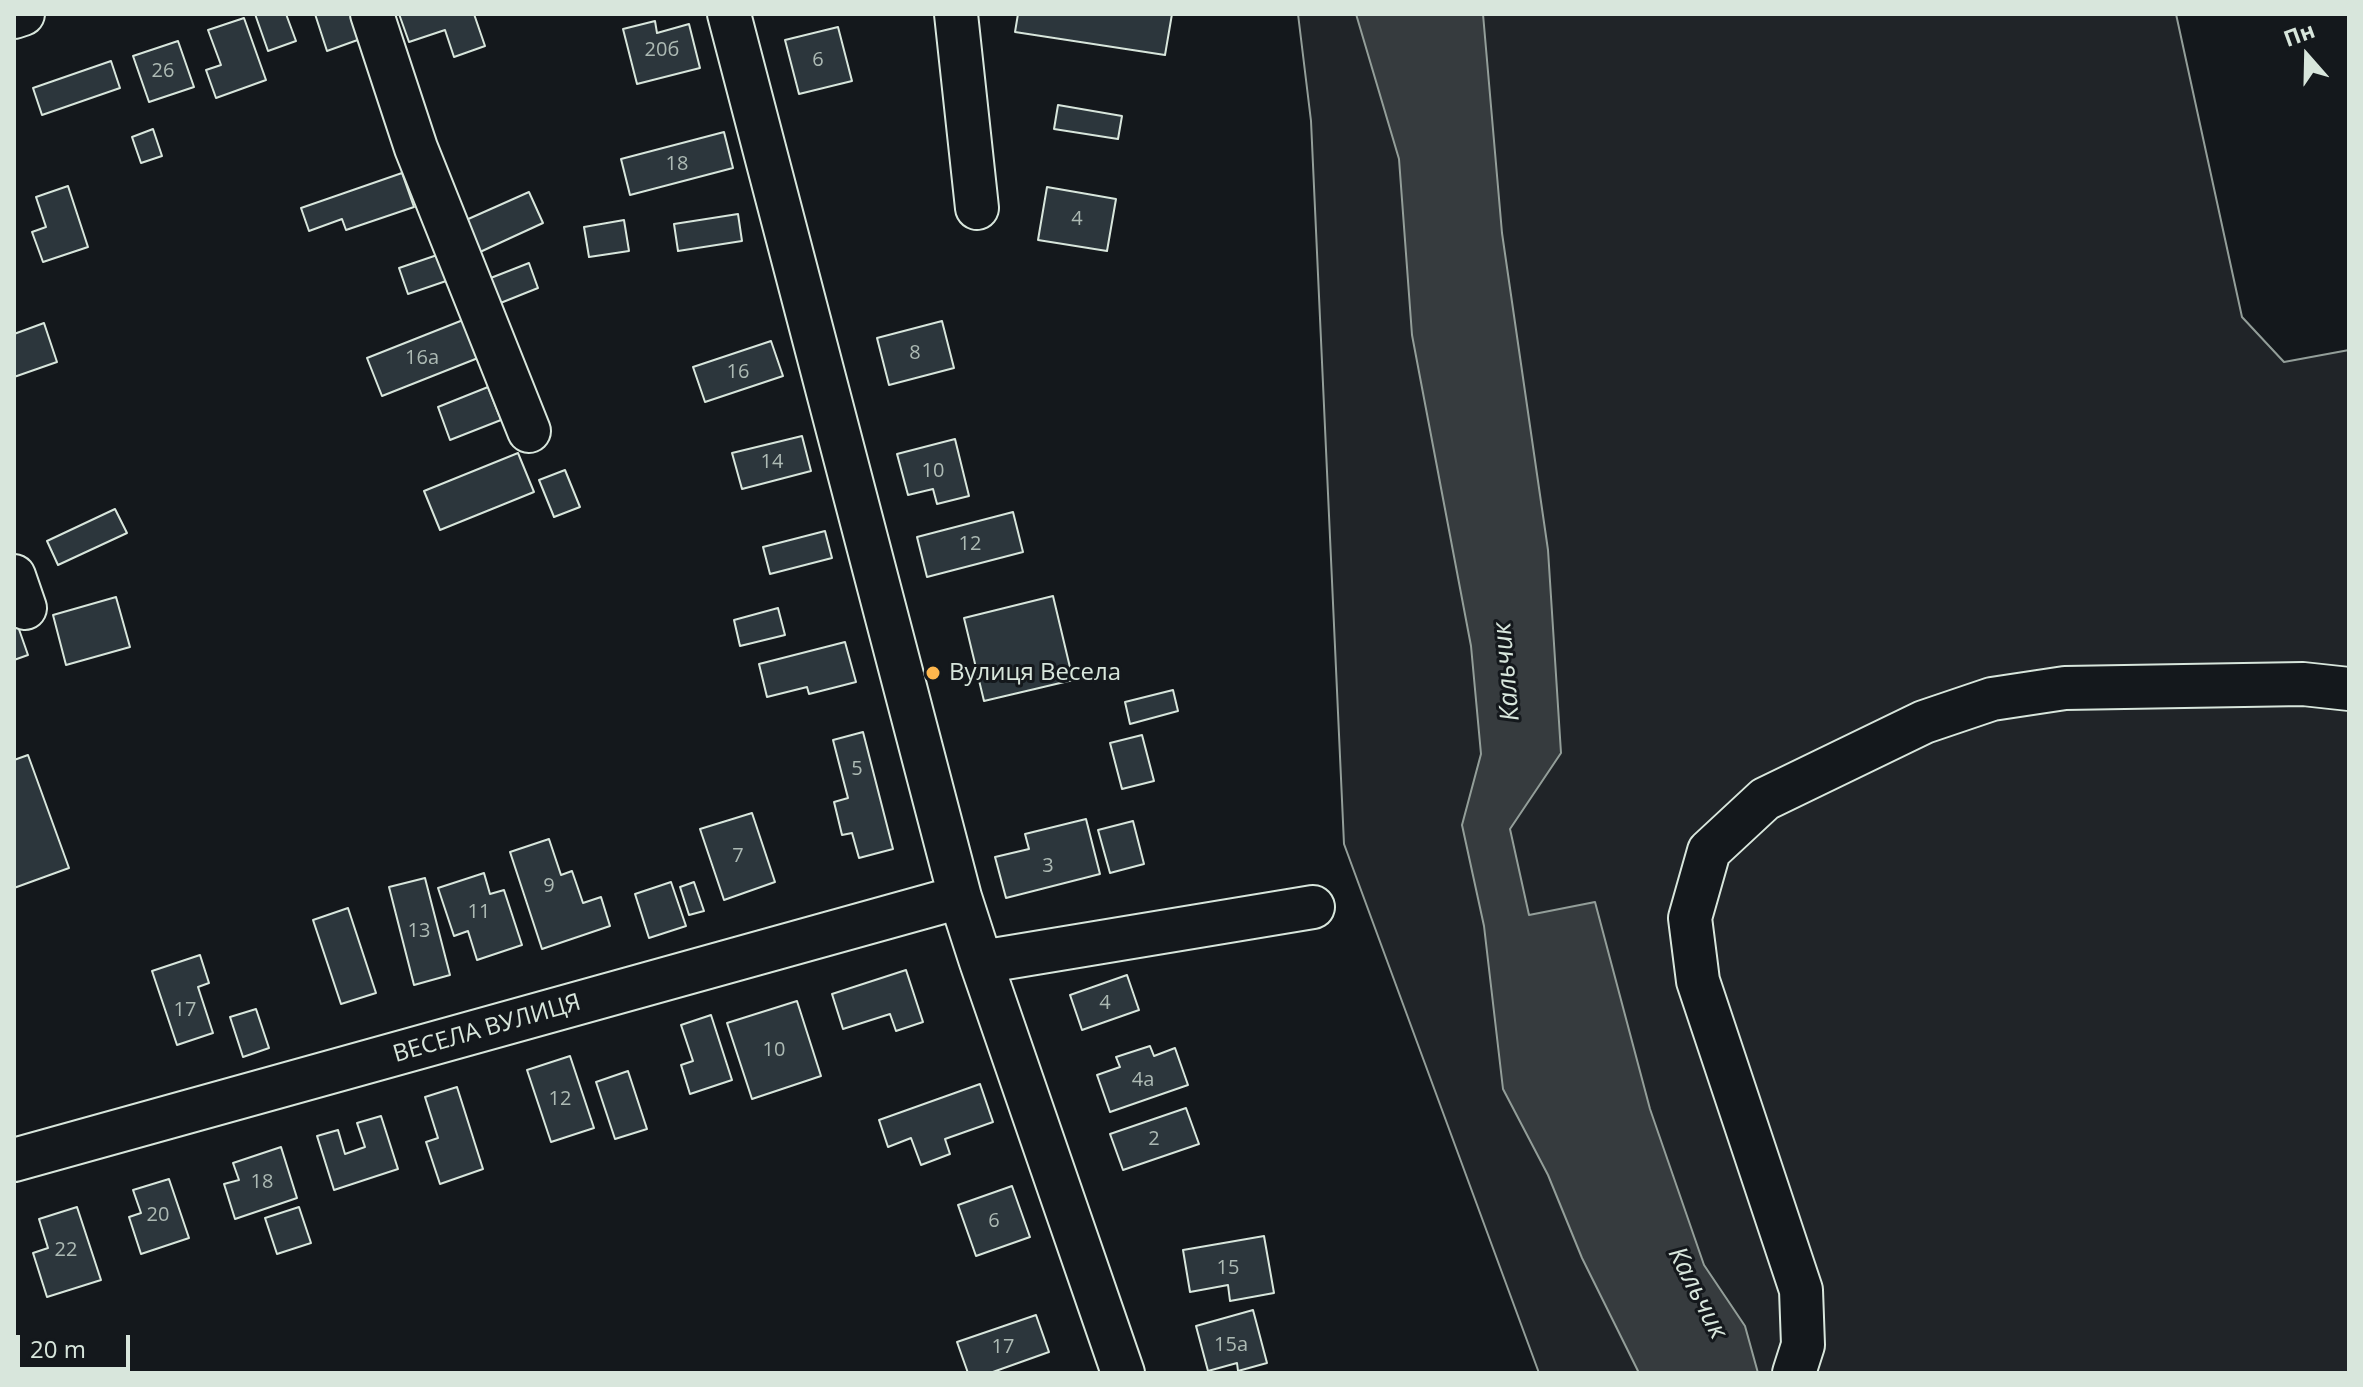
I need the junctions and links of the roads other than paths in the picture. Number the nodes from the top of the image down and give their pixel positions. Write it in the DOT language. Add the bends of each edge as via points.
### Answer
graph roads {
  1 [pos="23,14"];
  2 [pos="372,14"];
  3 [pos="729,14"];
  4 [pos="956,14"];
  5 [pos="14,17"];
  6 [pos="977,208"];
  7 [pos="529,431"];
  8 [pos="2349,689"];
  9 [pos="960,897"];
  10 [pos="1313,907"];
  11 [pos="981,962"];
  12 [pos="15,1157"];
  13 [pos="1123,1373"];
  14 [pos="1794,1373"];
  1 -- 5 [label="street"];
  2 -- 7 [label="street" via="416,148"];
  3 -- 9 [label="street"];
  4 -- 6 [label="street"];
  8 -- 14 [label="street" via="2303,684 2065,688 1992,699 1924,722 1765,799 1709,851 1690,918 1698,981 1801,1290 1803,1345"];
  9 -- 11 [label="street"];
  9 -- 12 [label="street, ВЕСЕЛА ВУЛИЦЯ"];
  10 -- 11 [label="street"];
  11 -- 13 [label="street"];
}
